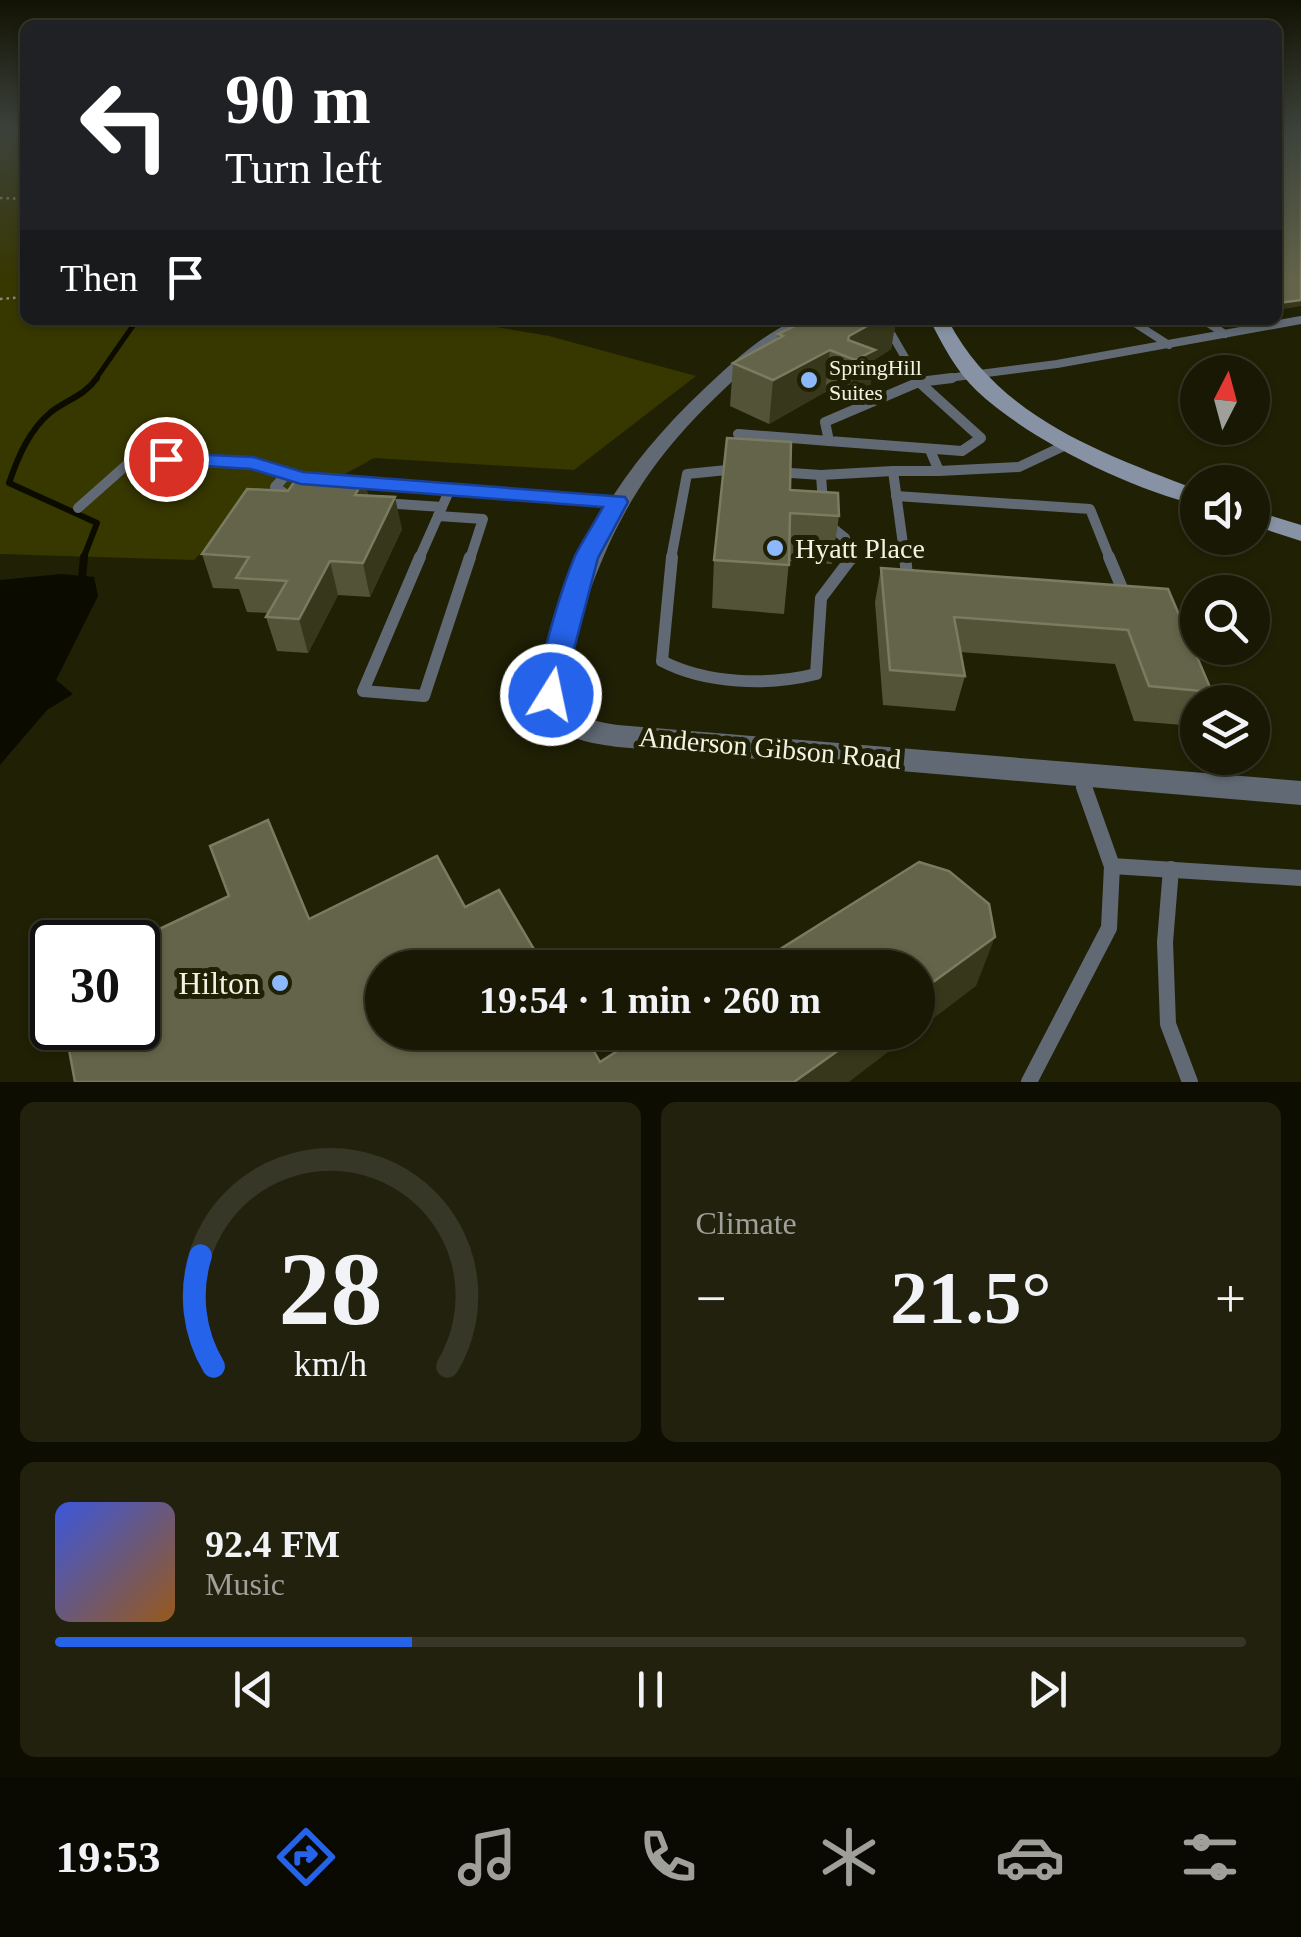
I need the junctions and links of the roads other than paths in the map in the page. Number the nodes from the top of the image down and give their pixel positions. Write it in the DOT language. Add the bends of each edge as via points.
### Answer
graph roads {
  1 [pos="799,325"];
  2 [pos="941,325"];
  3 [pos="1138,325"];
  4 [pos="1210,325"];
  5 [pos="1274,325"];
  6 [pos="892,334"];
  7 [pos="1225,334"];
  8 [pos="1170,345"];
  9 [pos="975,377"];
  10 [pos="918,382"];
  11 [pos="738,434"];
  12 [pos="829,441"];
  13 [pos="1070,443"];
  14 [pos="930,450"];
  15 [pos="743,469"];
  16 [pos="762,470"];
  17 [pos="893,471"];
  18 [pos="940,471"];
  19 [pos="288,474"];
  20 [pos="821,475"];
  21 [pos="450,489"];
  22 [pos="1180,490"];
  23 [pos="896,496"];
  24 [pos="304,498"];
  25 [pos="363,502"];
  26 [pos="617,502"];
  27 [pos="78,508"];
  28 [pos="440,512"];
  29 [pos="1270,523"];
  30 [pos="1301,533"];
  31 [pos="924,577"];
  32 [pos="1105,592"];
  33 [pos="1080,774"];
  34 [pos="1301,793"];
  35 [pos="1112,866"];
  36 [pos="1171,869"];
  37 [pos="1301,878"];
  38 [pos="1029,1082"];
  39 [pos="1190,1082"];
  1 -- 26 [label="street, Anderson Gibson Road" via="765,343 668,432"];
  2 -- 9 [label="street"];
  3 -- 8 [label="lane"];
  4 -- 7 [label="lane"];
  5 -- 7 [label="lane"];
  6 -- 10 [label="lane"];
  7 -- 8 [label="lane"];
  8 -- 9 [label="lane"];
  9 -- 10 [label="lane"];
  9 -- 13 [label="street" via="1018,414"];
  10 -- 12 [label="lane" via="825,422"];
  10 -- 14 [label="lane" via="981,438 962,452"];
  11 -- 12 [label="lane"];
  12 -- 14 [label="lane"];
  13 -- 18 [label="lane" via="1019,467"];
  13 -- 22 [label="street"];
  14 -- 18 [label="lane"];
  15 -- 20 [label="lane" via="687,474 668,576 662,661 689,675 787,681 816,674 817,603 831,577 853,560 845,538 825,521"];
  16 -- 20 [label="lane"];
  17 -- 18 [label="lane"];
  17 -- 20 [label="lane"];
  17 -- 23 [label="lane"];
  19 -- 21 [label="lane"];
  19 -- 24 [label="lane" via="275,487 284,496"];
  19 -- 27 [label="lane" via="253,463 131,461"];
  21 -- 26 [label="lane"];
  21 -- 28 [label="lane"];
  23 -- 31 [label="lane" via="908,575"];
  23 -- 32 [label="lane" via="1090,509 1124,593"];
  25 -- 28 [label="lane"];
  26 -- 33 [label="street, Anderson Gibson Road" via="586,558 552,674 551,695 560,715 579,730"];
  28 -- 28 [label="lane" via="385,638 362,691 424,696 483,519"];
  29 -- 30 [label="street"];
  33 -- 34 [label="street, Anderson Gibson Road"];
  33 -- 35 [label="lane"];
  35 -- 36 [label="lane"];
  35 -- 38 [label="lane" via="1109,928"];
  36 -- 37 [label="lane"];
  36 -- 39 [label="lane" via="1168,1024"];
}
